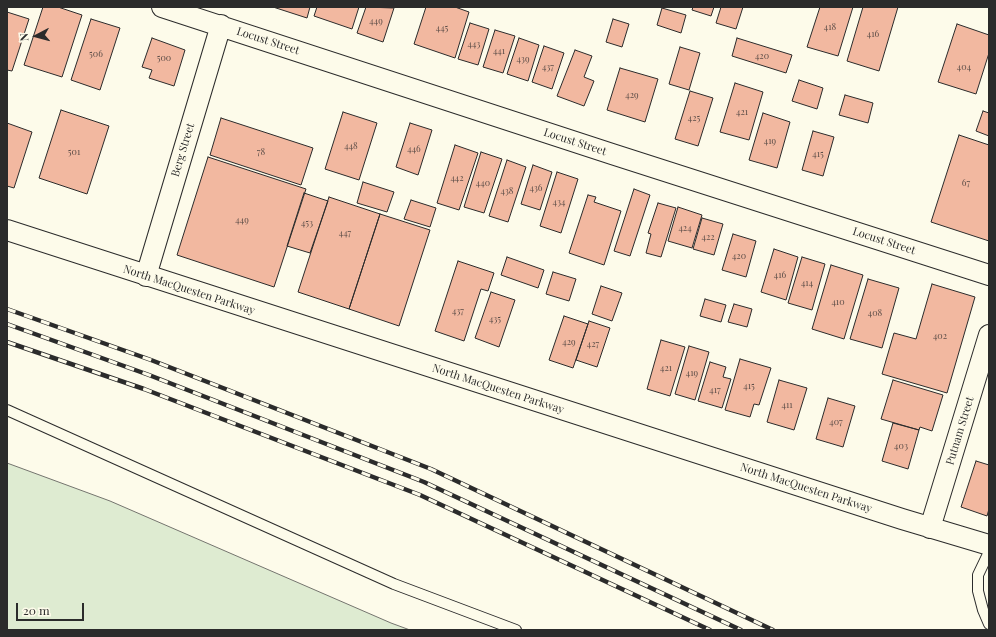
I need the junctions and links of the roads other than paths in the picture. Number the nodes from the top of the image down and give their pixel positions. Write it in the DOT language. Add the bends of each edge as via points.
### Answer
graph roads {
  1 [pos="162,7"];
  2 [pos="221,25"];
  3 [pos="7,230"];
  4 [pos="989,275"];
  5 [pos="146,276"];
  6 [pos="989,335"];
  7 [pos="7,410"];
  8 [pos="930,528"];
  9 [pos="989,545"];
  10 [pos="989,552"];
  11 [pos="989,624"];
  12 [pos="516,630"];
  1 -- 2 [label="street, Locust Street"];
  2 -- 4 [label="street, Locust Street"];
  2 -- 5 [label="street, Berg Street"];
  3 -- 5 [label="street, North MacQuesten Parkway"];
  5 -- 8 [label="street, North MacQuesten Parkway"];
  6 -- 8 [label="street, Putnam Street"];
  7 -- 12 [label="lane" via="394,584"];
  8 -- 9 [label="street, North MacQuesten Parkway"];
  10 -- 11 [label="lane" via="978,575 978,591"];
}
